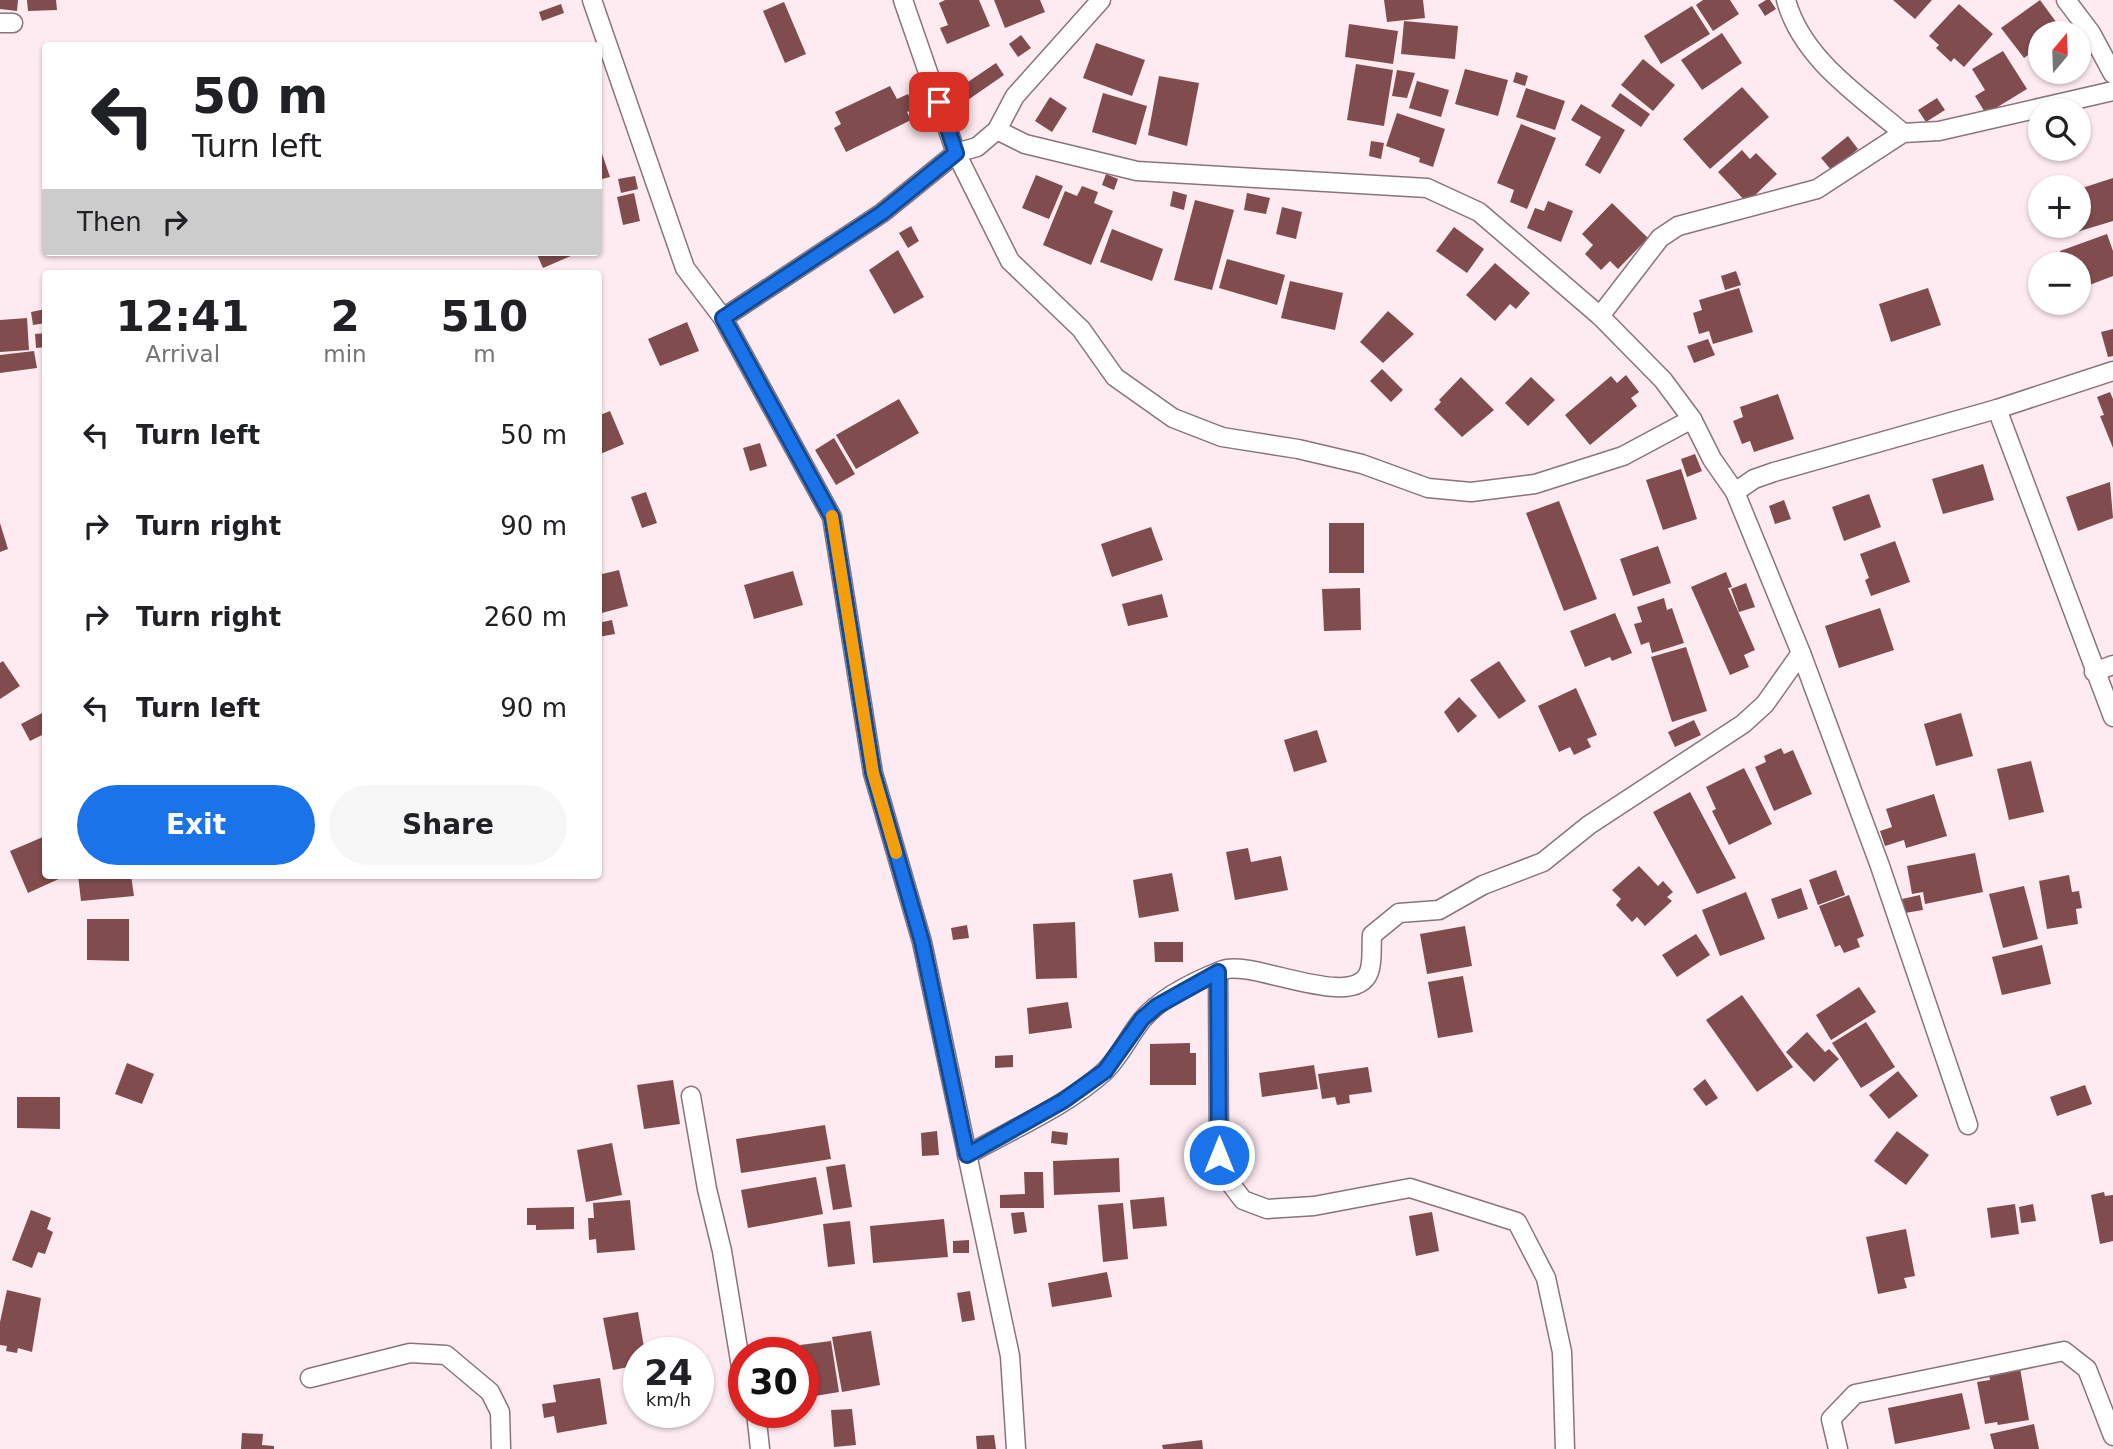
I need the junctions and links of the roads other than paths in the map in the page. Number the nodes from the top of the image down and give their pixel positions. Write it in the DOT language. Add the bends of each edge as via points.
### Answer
graph roads {
  1 [pos="593,0"];
  2 [pos="903,0"];
  3 [pos="1101,0"];
  4 [pos="1786,0"];
  5 [pos="2066,0"];
  6 [pos="2113,74"];
  7 [pos="2113,91"];
  8 [pos="997,130"];
  9 [pos="1903,133"];
  10 [pos="956,153"];
  11 [pos="1600,316"];
  12 [pos="723,318"];
  13 [pos="2113,371"];
  14 [pos="1997,409"];
  15 [pos="1692,419"];
  16 [pos="1735,492"];
  17 [pos="1801,653"];
  18 [pos="2113,665"];
  19 [pos="2094,671"];
  20 [pos="2113,717"];
  21 [pos="1218,972"];
  22 [pos="691,1096"];
  23 [pos="1968,1125"];
  24 [pos="967,1155"];
  25 [pos="736,1337"];
  26 [pos="310,1378"];
  27 [pos="758,1428"];
  28 [pos="2113,1436"];
  29 [pos="501,1449"];
  30 [pos="760,1449"];
  31 [pos="1016,1449"];
  32 [pos="1565,1449"];
  33 [pos="1838,1449"];
  1 -- 12 [label="street" via="685,268"];
  2 -- 10 [label="street"];
  3 -- 8 [label="street" via="1015,96"];
  4 -- 9 [label="street" via="1812,49 1839,81"];
  5 -- 6 [label="street"];
  7 -- 9 [label="street" via="1939,131"];
  8 -- 10 [label="street" via="977,147"];
  8 -- 11 [label="street" via="1025,144 1137,171 1427,188 1479,212"];
  9 -- 11 [label="street" via="1817,189 1743,206 1667,232"];
  10 -- 12 [label="street" via="882,213"];
  10 -- 15 [label="street" via="1010,261 1081,330 1115,377 1173,418 1222,437 1362,464 1429,488 1471,492 1535,484 1623,456"];
  11 -- 15 [label="street" via="1663,380"];
  12 -- 24 [label="street" via="832,517 873,773 922,942"];
  13 -- 14 [label="street"];
  14 -- 16 [label="street" via="1774,472"];
  14 -- 19 [label="street"];
  15 -- 16 [label="street"];
  16 -- 17 [label="street"];
  17 -- 21 [label="street" via="1765,704 1743,724 1589,825 1543,862 1492,881 1439,910 1399,913 1384,922 1371,935 1370,971 1362,981 1348,987 1292,982 1238,967"];
  17 -- 23 [label="street"];
  18 -- 19 [label="street"];
  19 -- 20 [label="street"];
  21 -- 24 [label="street" via="1142,1019 1105,1071 1063,1101"];
  21 -- 32 [label="street" via="1219,1155 1227,1179 1243,1200 1267,1209 1314,1206 1410,1188 1517,1222 1546,1278 1559,1340"];
  22 -- 25 [label="street"];
  24 -- 31 [label="street" via="1010,1356"];
  26 -- 29 [label="street" via="410,1353 446,1355 490,1392 500,1412"];
  27 -- 30 [label="street"];
  28 -- 33 [label="street" via="2087,1369 2064,1351 1855,1394 1831,1419"];
}
